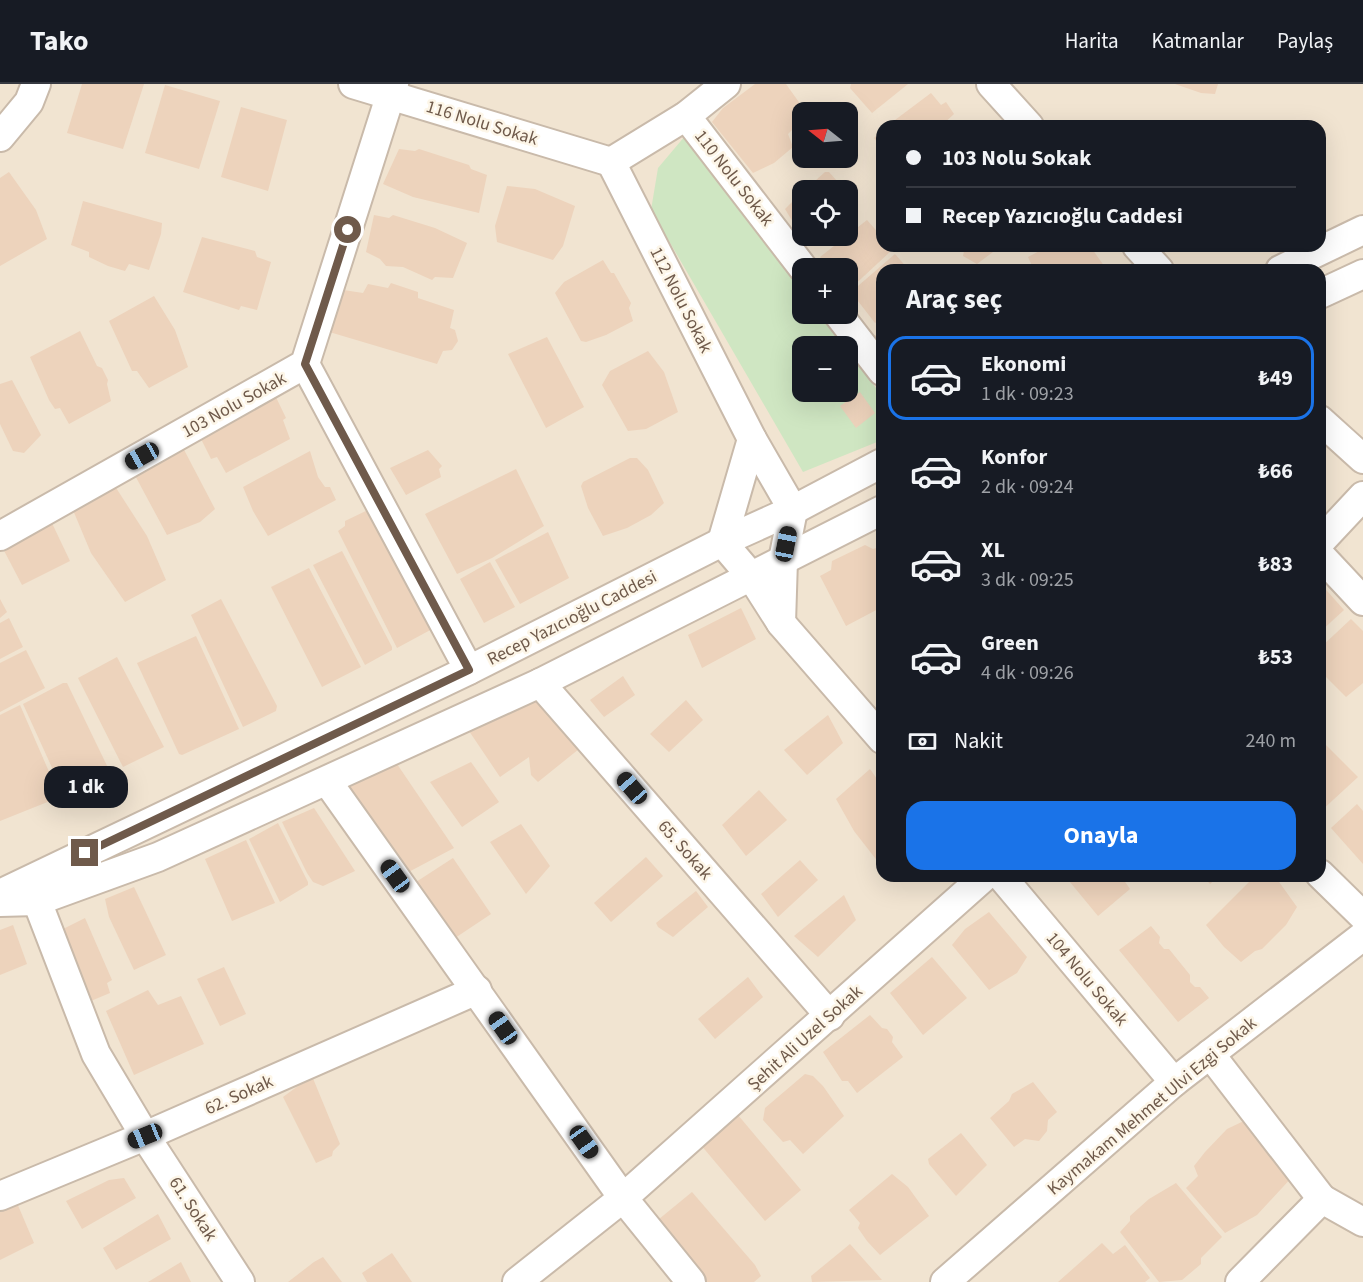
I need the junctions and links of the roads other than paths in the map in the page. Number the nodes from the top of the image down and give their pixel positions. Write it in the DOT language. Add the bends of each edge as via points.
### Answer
graph roads {
  1 [pos="36,84"];
  2 [pos="353,84"];
  3 [pos="726,84"];
  4 [pos="991,84"];
  5 [pos="392,90"];
  6 [pos="686,116"];
  7 [pos="1024,120"];
  8 [pos="0,137"];
  9 [pos="611,162"];
  10 [pos="1363,230"];
  11 [pos="1326,248"];
  12 [pos="1142,252"];
  13 [pos="1317,252"];
  14 [pos="795,258"];
  15 [pos="1154,264"];
  16 [pos="1292,264"];
  17 [pos="1363,274"];
  18 [pos="1326,291"];
  19 [pos="846,324"];
  20 [pos="876,363"];
  21 [pos="305,364"];
  22 [pos="1326,425"];
  23 [pos="752,439"];
  24 [pos="1363,459"];
  25 [pos="876,466"];
  26 [pos="1363,496"];
  27 [pos="793,510"];
  28 [pos="876,513"];
  29 [pos="0,536"];
  30 [pos="1326,536"];
  31 [pos="722,542"];
  32 [pos="783,560"];
  33 [pos="1326,561"];
  34 [pos="751,576"];
  35 [pos="1363,601"];
  36 [pos="781,623"];
  37 [pos="469,670"];
  38 [pos="540,683"];
  39 [pos="876,732"];
  40 [pos="327,781"];
  41 [pos="1326,880"];
  42 [pos="978,882"];
  43 [pos="1005,882"];
  44 [pos="0,894"];
  45 [pos="37,901"];
  46 [pos="0,902"];
  47 [pos="1363,916"];
  48 [pos="1363,936"];
  49 [pos="477,990"];
  50 [pos="830,1016"];
  51 [pos="1210,1054"];
  52 [pos="1174,1082"];
  53 [pos="145,1136"];
  54 [pos="0,1196"];
  55 [pos="623,1198"];
  56 [pos="1322,1199"];
  57 [pos="1363,1222"];
  58 [pos="240,1282"];
  59 [pos="518,1282"];
  60 [pos="692,1282"];
  61 [pos="945,1282"];
  62 [pos="1240,1282"];
  1 -- 8 [label="street" via="29,102"];
  2 -- 5 [label="street, 116 Nolu Sokak"];
  3 -- 6 [label="street"];
  4 -- 7 [label="street"];
  5 -- 9 [label="street, 116 Nolu Sokak"];
  5 -- 21 [label="street, 103 Nolu Sokak"];
  6 -- 9 [label="street"];
  6 -- 14 [label="street, 110 Nolu Sokak"];
  9 -- 23 [label="street, 112 Nolu Sokak"];
  10 -- 11 [label="street"];
  12 -- 15 [label="street"];
  13 -- 16 [label="street"];
  17 -- 18 [label="street"];
  19 -- 20 [label="street"];
  21 -- 29 [label="street, 103 Nolu Sokak"];
  21 -- 37 [label="street"];
  22 -- 24 [label="street"];
  23 -- 27 [label="street, 112 Nolu Sokak"];
  23 -- 31 [label="street"];
  25 -- 27 [label="street, Recep Yazıcıoğlu Caddesi"];
  26 -- 30 [label="street"];
  27 -- 31 [label="street, Recep Yazıcıoğlu Caddesi"];
  27 -- 32 [label="street"];
  28 -- 32 [label="street"];
  31 -- 34 [label="street"];
  31 -- 37 [label="street, Recep Yazıcıoğlu Caddesi"];
  32 -- 34 [label="street"];
  32 -- 36 [label="street"];
  33 -- 35 [label="street"];
  34 -- 36 [label="street"];
  34 -- 38 [label="street"];
  36 -- 39 [label="street"];
  37 -- 44 [label="street, Recep Yazıcıoğlu Caddesi"];
  38 -- 40 [label="street"];
  38 -- 50 [label="street, 65. Sokak"];
  40 -- 45 [label="street" via="158,857"];
  40 -- 49 [label="street"];
  41 -- 47 [label="street"];
  42 -- 50 [label="street, Şehit Ali Uzel Sokak"];
  43 -- 52 [label="street, 104 Nolu Sokak"];
  45 -- 46 [label="street"];
  45 -- 53 [label="street, 61. Sokak" via="96,1054"];
  48 -- 51 [label="street, Kaymakam Mehmet Ulvi Ezgi Sokak"];
  49 -- 53 [label="street, 62. Sokak"];
  49 -- 55 [label="street"];
  50 -- 55 [label="street, Şehit Ali Uzel Sokak"];
  51 -- 52 [label="street, Kaymakam Mehmet Ulvi Ezgi Sokak"];
  51 -- 56 [label="street"];
  52 -- 61 [label="street, Kaymakam Mehmet Ulvi Ezgi Sokak"];
  53 -- 54 [label="street, 62. Sokak"];
  53 -- 58 [label="street, 61. Sokak"];
  55 -- 59 [label="street, Şehit Ali Uzel Sokak"];
  55 -- 60 [label="street"];
  56 -- 57 [label="street"];
  56 -- 62 [label="street"];
}
